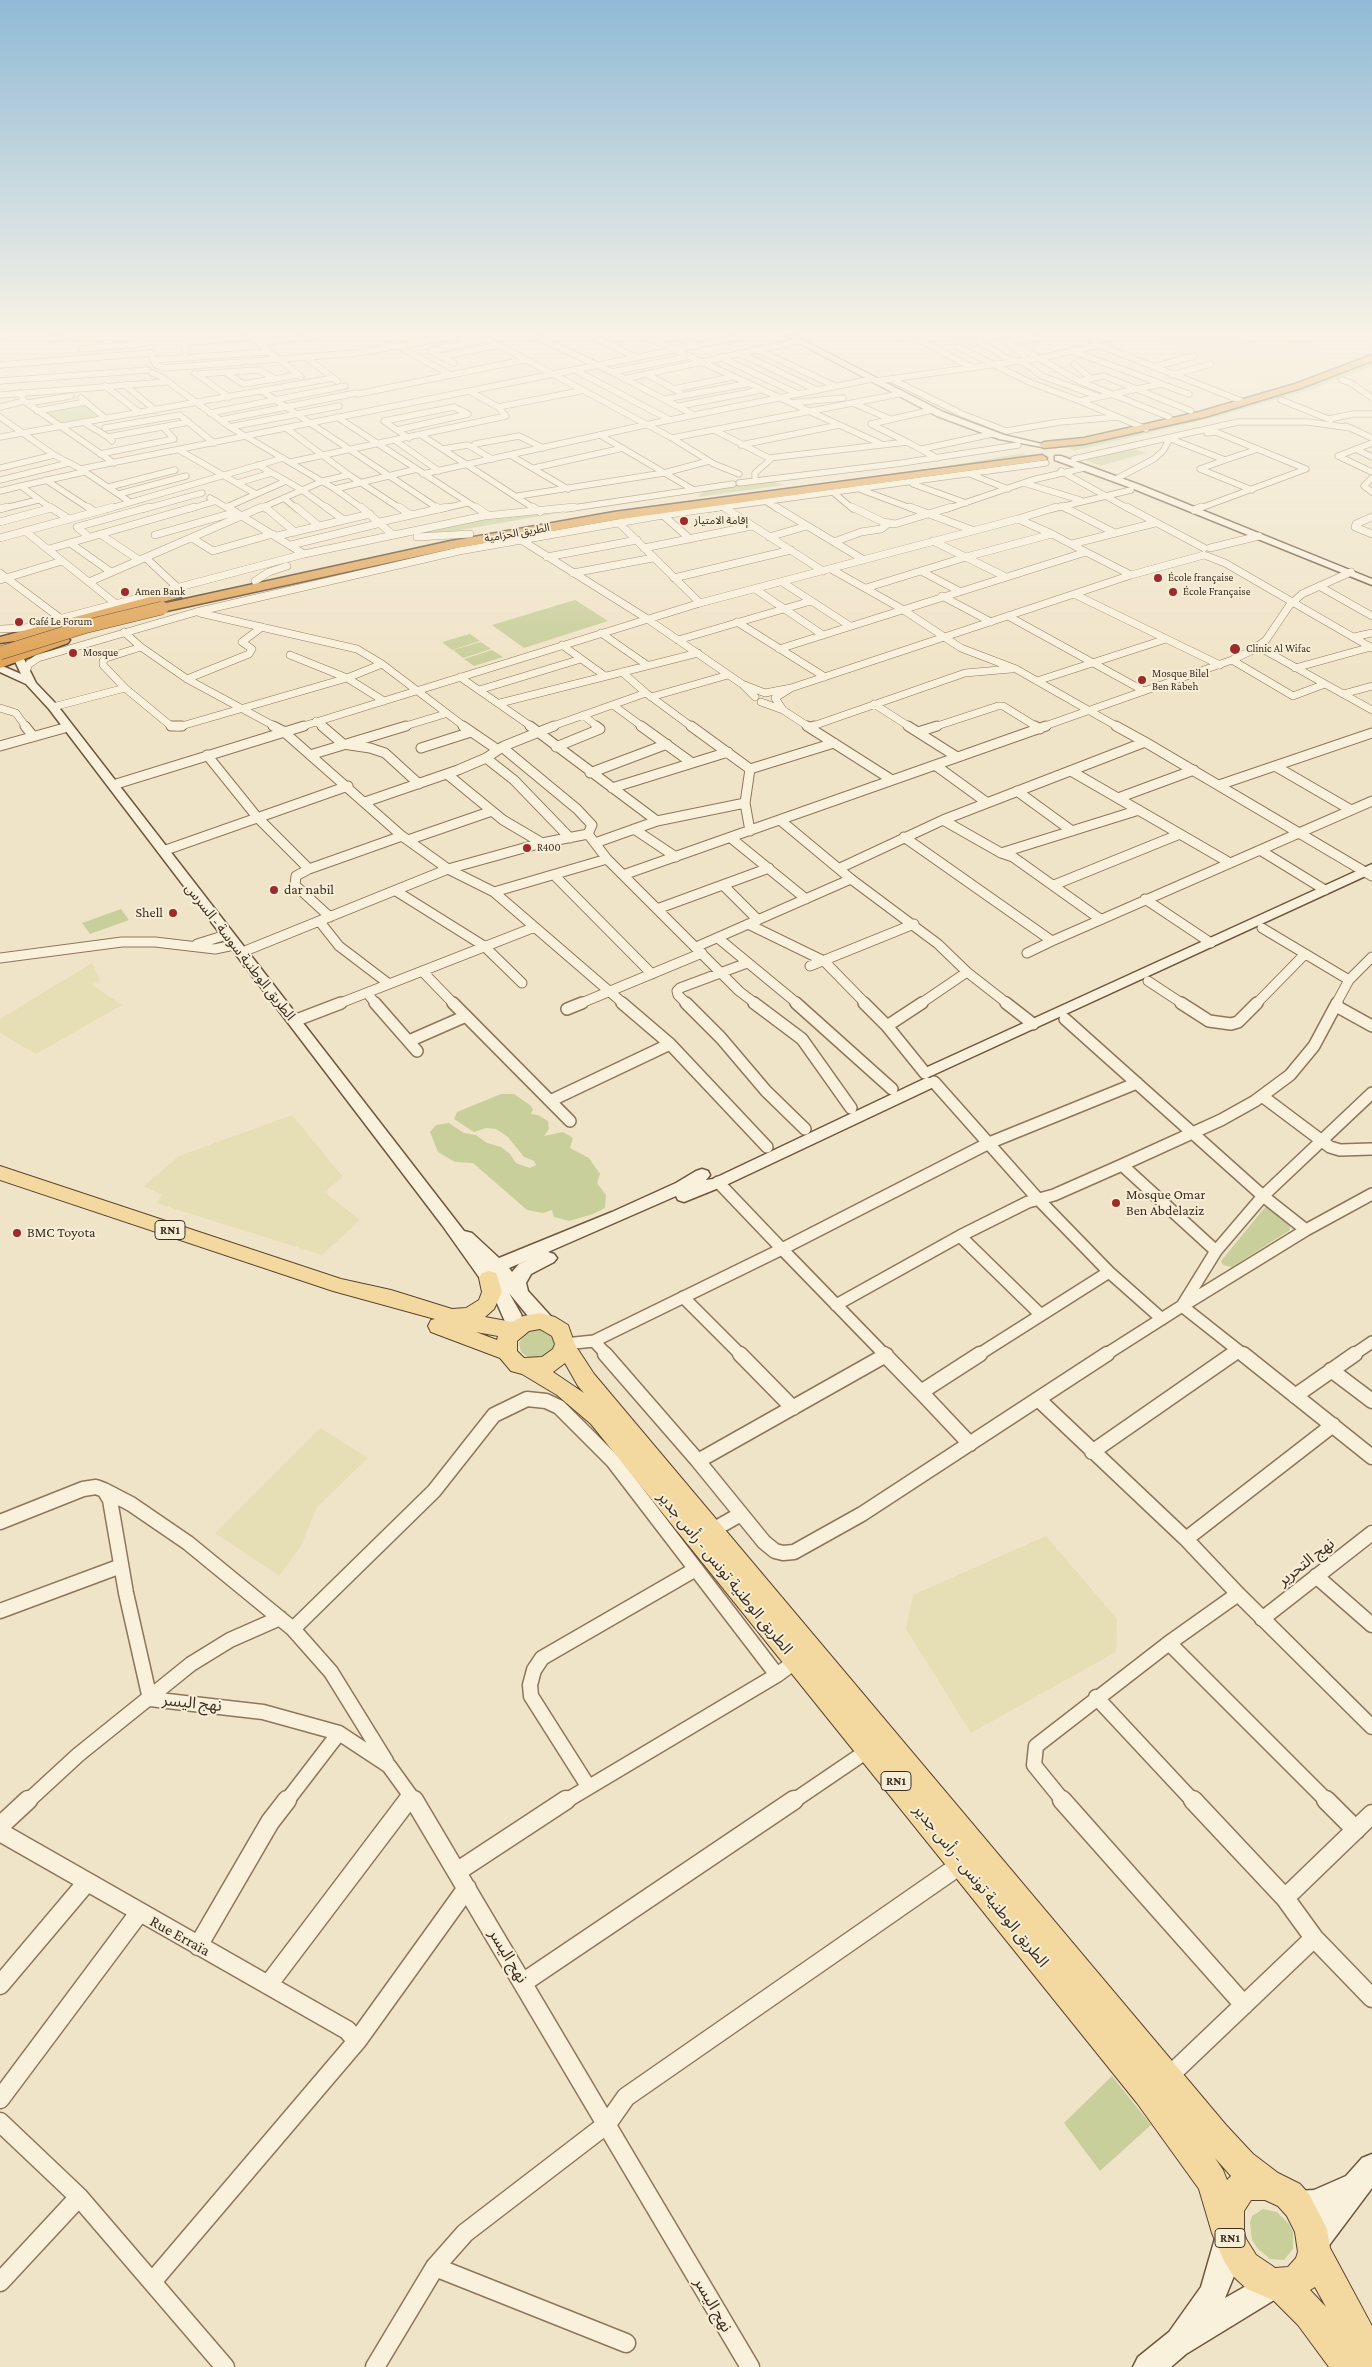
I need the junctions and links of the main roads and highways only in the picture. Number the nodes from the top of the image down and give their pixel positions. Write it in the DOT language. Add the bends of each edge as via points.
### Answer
graph roads {
  1 [pos="1022,446"];
  2 [pos="1034,446"];
  3 [pos="1051,446"];
  4 [pos="1103,446"];
  5 [pos="1025,448"];
  6 [pos="1066,456"];
  7 [pos="1044,460"];
  8 [pos="1103,474"];
  9 [pos="1372,582"];
  10 [pos="258,583"];
  11 [pos="1,641"];
  12 [pos="19,656"];
  13 [pos="0,666"];
  14 [pos="28,679"];
  15 [pos="1370,873"];
  16 [pos="930,1077"];
  17 [pos="0,1173"];
  18 [pos="713,1178"];
  19 [pos="493,1272"];
  20 [pos="340,1286"];
  21 [pos="520,1295"];
  22 [pos="443,1315"];
  23 [pos="548,1323"];
  24 [pos="515,1329"];
  25 [pos="565,1345"];
  26 [pos="517,1360"];
  27 [pos="701,1553"];
  28 [pos="1364,2177"];
  29 [pos="1266,2184"];
  30 [pos="1298,2205"];
  31 [pos="1228,2230"];
  32 [pos="1314,2247"];
  33 [pos="1277,2284"];
  34 [pos="1176,2344"];
  35 [pos="1372,2359"];
  36 [pos="1148,2367"];
  37 [pos="1350,2367"];
  1 -- 5 [label="main road"];
  2 -- 5 [label="highway, الطريق الحزامية"];
  3 -- 6 [label="highway" via="1060,448"];
  4 -- 6 [label="highway, الطريق الحزامية"];
  5 -- 7 [label="highway"];
  5 -- 10 [label="highway, الطريق الحزامية" via="970,462 689,494 470,534"];
  6 -- 7 [label="highway, الطريق الحزامية"];
  6 -- 8 [label="main road"];
  6 -- 8 [label="main road" via="1084,468"];
  7 -- 10 [label="highway, الطريق الحزامية" via="614,516"];
  8 -- 9 [label="main road"];
  10 -- 11 [label="highway, الطريق الحزامية, bridge" via="84,627"];
  10 -- 11 [label="highway" via="176,594"];
  10 -- 12 [label="highway" via="88,632"];
  11 -- 12 [label="highway" via="14,641 24,647"];
  12 -- 13 [label="highway"];
  12 -- 14 [label="main road, الطريق الوطنية سوسة - السرس"];
  13 -- 14 [label="main road, الطريق الوطنية سوسة - السرس"];
  14 -- 19 [label="main road, الطريق الوطنية سوسة - السرس" via="53,707 448,1222"];
  15 -- 16 [label="main road" via="1325,890 1033,1024"];
  15 -- 16 [label="main road" via="1148,981 953,1071"];
  16 -- 18 [label="main road" via="747,1166"];
  16 -- 18 [label="main road" via="892,1089 850,1108 767,1147"];
  17 -- 20 [label="main road, الطريق الوطنية تونس - رأس جدير / RN1"];
  18 -- 19 [label="main road" via="682,1187"];
  18 -- 21 [label="main road" via="614,1230 533,1264 519,1275 516,1283"];
  19 -- 21 [label="main road, الطريق الوطنية سوسة - السرس"];
  19 -- 22 [label="main road" via="492,1292 480,1311 468,1316"];
  19 -- 24 [label="main road, الطريق الوطنية سوسة - السرس"];
  20 -- 22 [label="main road, الطريق الوطنية تونس - رأس جدير / RN1"];
  20 -- 26 [label="main road, الطريق الوطنية تونس - رأس جدير / RN1" via="386,1308 454,1331"];
  21 -- 23 [label="main road, الطريق الوطنية سوسة - السرس"];
  22 -- 24 [label="main road, الطريق الوطنية تونس - رأس جدير / RN1" via="476,1324"];
  23 -- 24 [label="main road, RN1" via="531,1322"];
  23 -- 25 [label="main road, RN1" via="561,1331"];
  24 -- 26 [label="main road" via="506,1344"];
  25 -- 26 [label="main road" via="562,1354 547,1365"];
  25 -- 27 [label="main road, الطريق الوطنية تونس - رأس جدير / RN1" via="586,1380 672,1482"];
  26 -- 27 [label="main road, الطريق الوطنية تونس - رأس جدير / RN1" via="581,1400 620,1456"];
  27 -- 29 [label="main road, الطريق الوطنية تونس - رأس جدير / RN1" via="1215,2136 1242,2165"];
  27 -- 31 [label="main road, الطريق الوطنية تونس - رأس جدير / RN1" via="787,1668 870,1749 1148,2092 1212,2181"];
  28 -- 30 [label="main road" via="1315,2204"];
  28 -- 32 [label="main road"];
  29 -- 30 [label="main road, RN1" via="1289,2195"];
  29 -- 31 [label="main road, RN1" via="1241,2188 1228,2211"];
  30 -- 32 [label="main road, RN1" via="1308,2223"];
  31 -- 33 [label="main road, RN1" via="1245,2266 1259,2277"];
  31 -- 34 [label="main road" via="1220,2276 1211,2297"];
  32 -- 33 [label="main road" via="1310,2266 1303,2276 1292,2283"];
  32 -- 35 [label="main road, RN1"];
  33 -- 34 [label="main road"];
  33 -- 37 [label="main road, RN1" via="1310,2314"];
  34 -- 36 [label="main road"];
}
